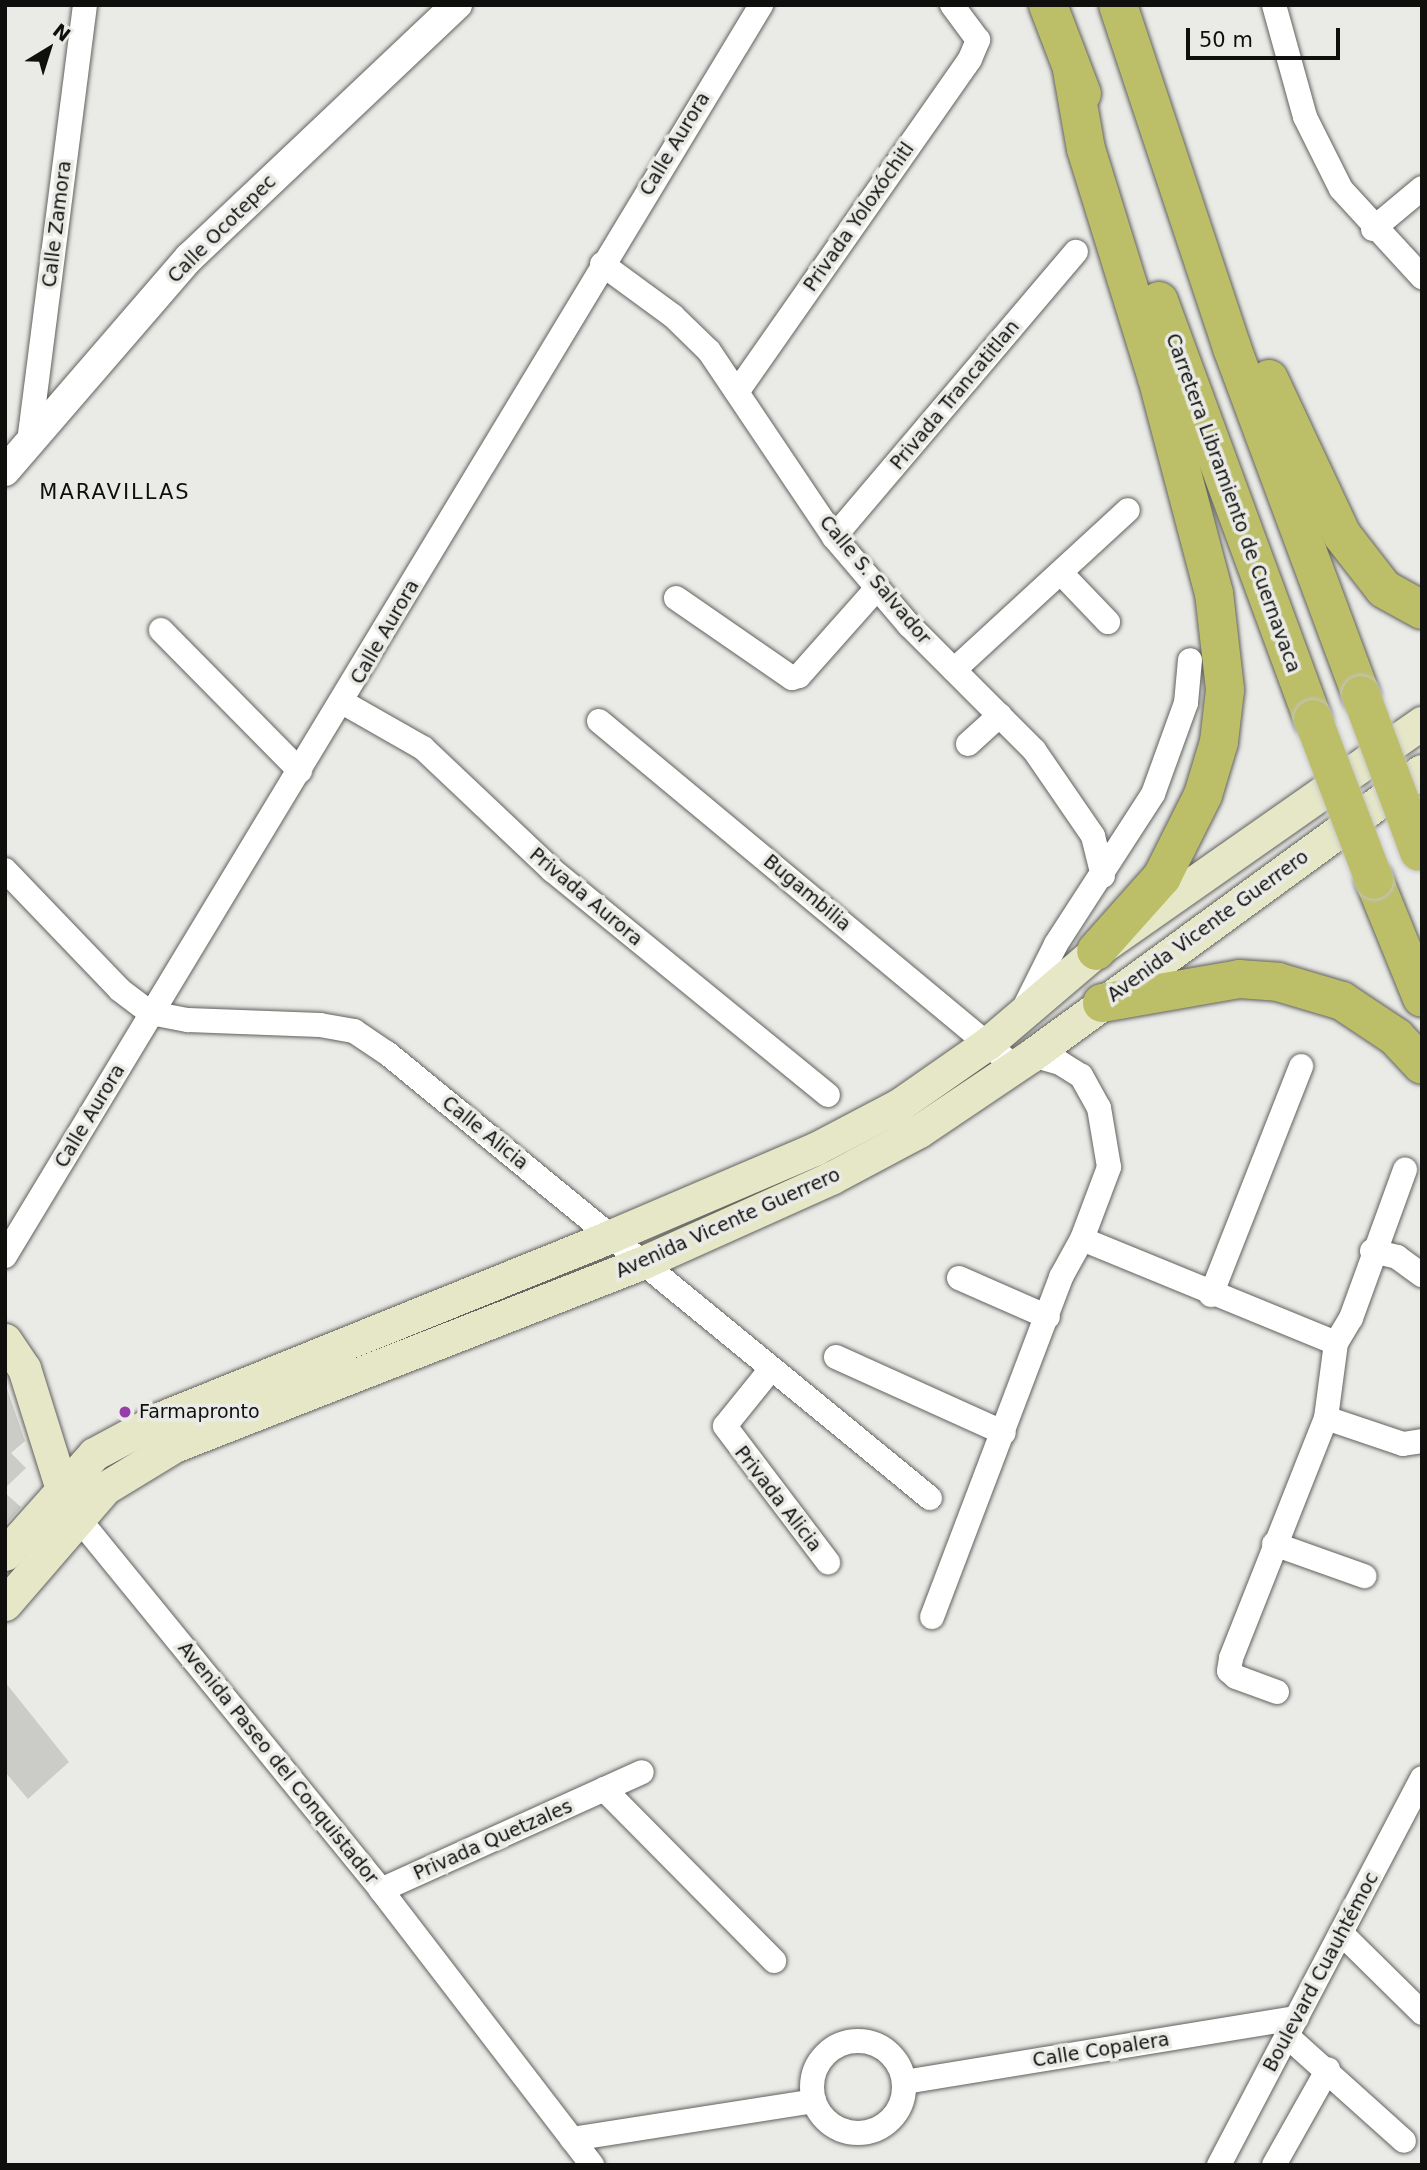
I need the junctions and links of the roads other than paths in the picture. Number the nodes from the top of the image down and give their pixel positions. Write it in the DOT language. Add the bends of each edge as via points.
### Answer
graph roads {
  1 [pos="85,5"];
  2 [pos="457,5"];
  3 [pos="761,5"];
  4 [pos="952,5"];
  5 [pos="1048,5"];
  6 [pos="1118,5"];
  7 [pos="1274,5"];
  8 [pos="1072,69"];
  9 [pos="1172,159"];
  10 [pos="1422,188"];
  11 [pos="1373,229"];
  12 [pos="1076,252"];
  13 [pos="602,264"];
  14 [pos="1422,278"];
  15 [pos="737,392"];
  16 [pos="29,442"];
  17 [pos="5,471"];
  18 [pos="1129,510"];
  19 [pos="834,537"];
  20 [pos="1061,573"];
  21 [pos="877,589"];
  22 [pos="676,598"];
  23 [pos="1422,610"];
  24 [pos="1108,622"];
  25 [pos="161,630"];
  26 [pos="1190,660"];
  27 [pos="954,670"];
  28 [pos="344,703"];
  29 [pos="1000,715"];
  30 [pos="598,721"];
  31 [pos="1422,723"];
  32 [pos="968,744"];
  33 [pos="300,771"];
  34 [pos="1422,771"];
  35 [pos="1420,856"];
  36 [pos="5,870"];
  37 [pos="1103,876"];
  38 [pos="1152,911"];
  39 [pos="1177,948"];
  40 [pos="1096,951"];
  41 [pos="1422,998"];
  42 [pos="1102,1003"];
  43 [pos="1023,1010"];
  44 [pos="151,1013"];
  45 [pos="988,1044"];
  46 [pos="1023,1061"];
  47 [pos="1422,1065"];
  48 [pos="1301,1066"];
  49 [pos="828,1095"];
  50 [pos="1405,1170"];
  51 [pos="611,1236"];
  52 [pos="1082,1239"];
  53 [pos="1372,1251"];
  54 [pos="5,1256"];
  55 [pos="644,1262"];
  56 [pos="1422,1275"];
  57 [pos="959,1278"];
  58 [pos="1211,1295"];
  59 [pos="1048,1317"];
  60 [pos="5,1340"];
  61 [pos="1336,1343"];
  62 [pos="836,1357"];
  63 [pos="771,1369"];
  64 [pos="1326,1418"];
  65 [pos="1004,1433"];
  66 [pos="1422,1441"];
  67 [pos="930,1499"];
  68 [pos="70,1504"];
  69 [pos="1274,1544"];
  70 [pos="5,1554"];
  71 [pos="828,1562"];
  72 [pos="1364,1576"];
  73 [pos="5,1604"];
  74 [pos="932,1617"];
  75 [pos="1277,1692"];
  76 [pos="642,1772"];
  77 [pos="1422,1778"];
  78 [pos="604,1789"];
  79 [pos="381,1890"];
  80 [pos="1341,1933"];
  81 [pos="774,1961"];
  82 [pos="1422,2013"];
  83 [pos="1292,2027"];
  84 [pos="1328,2069"];
  85 [pos="905,2082"];
  86 [pos="814,2101"];
  87 [pos="572,2139"];
  88 [pos="1404,2141"];
  89 [pos="592,2165"];
  90 [pos="1219,2165"];
  91 [pos="1274,2165"];
  1 -- 16 [label="street, Calle Zamora"];
  2 -- 16 [label="street, Calle Ocotepec" via="189,258"];
  3 -- 13 [label="street, Calle Aurora"];
  4 -- 15 [label="street, Privada Yoloxóchitl" via="978,40 970,59"];
  5 -- 8 [label="highway, Carretera Libramiento de Cuernavaca"];
  6 -- 9 [label="highway"];
  7 -- 11 [label="street" via="1305,117 1341,189"];
  8 -- 40 [label="highway" via="1086,149 1157,378 1214,593 1225,690 1219,741 1197,807 1162,877"];
  8 -- 41 [label="highway, Carretera Libramiento de Cuernavaca, bridge" via="1313,719"];
  9 -- 23 [label="highway" via="1342,535 1384,589"];
  9 -- 35 [label="highway, bridge" via="1232,348"];
  10 -- 11 [label="street"];
  11 -- 14 [label="street"];
  12 -- 19 [label="street, Privada Trancatitlan"];
  13 -- 15 [label="street, Calle S. Salvador" via="673,316 709,351"];
  13 -- 28 [label="street, Calle Aurora"];
  15 -- 19 [label="street, Calle S. Salvador"];
  16 -- 17 [label="street, Calle Ocotepec"];
  18 -- 20 [label="street"];
  19 -- 21 [label="street, Calle S. Salvador"];
  20 -- 24 [label="street"];
  20 -- 27 [label="street"];
  21 -- 22 [label="street" via="799,676 792,678"];
  21 -- 27 [label="street, Calle S. Salvador"];
  25 -- 33 [label="street"];
  26 -- 37 [label="street" via="1186,703 1162,771"];
  27 -- 29 [label="street, Calle S. Salvador"];
  28 -- 33 [label="street, Calle Aurora"];
  28 -- 49 [label="street, Privada Aurora" via="423,748 552,870"];
  29 -- 32 [label="street"];
  29 -- 37 [label="street, Calle S. Salvador" via="1034,750 1093,836"];
  30 -- 45 [label="street, Bugambilia"];
  31 -- 38 [label="main road, Avenida Vicente Guerrero"];
  33 -- 44 [label="street, Calle Aurora"];
  34 -- 39 [label="main road, Avenida Vicente Guerrero"];
  36 -- 44 [label="street" via="120,990"];
  37 -- 43 [label="street" via="1056,944"];
  38 -- 39 [label="main road"];
  38 -- 40 [label="main road, Avenida Vicente Guerrero"];
  39 -- 42 [label="main road, Avenida Vicente Guerrero"];
  40 -- 43 [label="main road, Avenida Vicente Guerrero"];
  42 -- 46 [label="main road, Avenida Vicente Guerrero"];
  42 -- 47 [label="highway" via="1239,979 1278,982 1342,1001 1396,1037"];
  43 -- 45 [label="main road, Avenida Vicente Guerrero"];
  44 -- 51 [label="street, Calle Alicia" via="354,1031"];
  44 -- 54 [label="street, Calle Aurora"];
  45 -- 46 [label="street, Bugambilia"];
  45 -- 51 [label="main road, Avenida Vicente Guerrero" via="857,1128"];
  46 -- 52 [label="street" via="1060,1063 1081,1076 1099,1108 1109,1167"];
  46 -- 55 [label="main road, Avenida Vicente Guerrero" via="919,1130 831,1178"];
  48 -- 58 [label="street"];
  50 -- 53 [label="street"];
  51 -- 55 [label="street, Calle Alicia"];
  51 -- 68 [label="main road, Avenida Vicente Guerrero" via="161,1418 94,1454"];
  52 -- 58 [label="street"];
  52 -- 59 [label="street" via="1061,1277"];
  53 -- 56 [label="street" via="1397,1257"];
  53 -- 61 [label="street" via="1363,1287"];
  55 -- 63 [label="street, Calle Alicia"];
  55 -- 68 [label="main road, Avenida Vicente Guerrero" via="174,1446"];
  57 -- 59 [label="street"];
  58 -- 61 [label="street"];
  59 -- 65 [label="street"];
  60 -- 68 [label="main road, Avenida Paseo del Conquistador" via="24,1368"];
  61 -- 64 [label="street"];
  62 -- 65 [label="street"];
  63 -- 67 [label="street, Calle Alicia"];
  63 -- 71 [label="street, Privada Alicia" via="725,1426"];
  64 -- 66 [label="street" via="1403,1444"];
  64 -- 69 [label="street"];
  65 -- 74 [label="street"];
  68 -- 70 [label="main road, Avenida Vicente Guerrero"];
  68 -- 73 [label="main road, Avenida Vicente Guerrero"];
  68 -- 79 [label="street, Avenida Paseo del Conquistador"];
  69 -- 72 [label="street"];
  69 -- 75 [label="street" via="1229,1671"];
  76 -- 78 [label="street, Privada Quetzales"];
  77 -- 80 [label="street, Boulevard Cuauhtémoc"];
  78 -- 79 [label="street, Privada Quetzales"];
  78 -- 81 [label="street"];
  79 -- 87 [label="street, Avenida Paseo del Conquistador"];
  80 -- 82 [label="street"];
  80 -- 83 [label="street, Boulevard Cuauhtémoc"];
  83 -- 84 [label="street"];
  83 -- 85 [label="street, Calle Copalera"];
  83 -- 90 [label="street, Boulevard Cuauhtémoc"];
  84 -- 88 [label="street"];
  84 -- 91 [label="street"];
  85 -- 86 [label="street" via="901,2104 888,2122 860,2133 832,2124"];
  85 -- 86 [label="street" via="899,2063 886,2049 868,2041 849,2040 831,2048 818,2063 812,2081"];
  86 -- 87 [label="street"];
  87 -- 89 [label="street, Avenida Paseo del Conquistador"];
}
